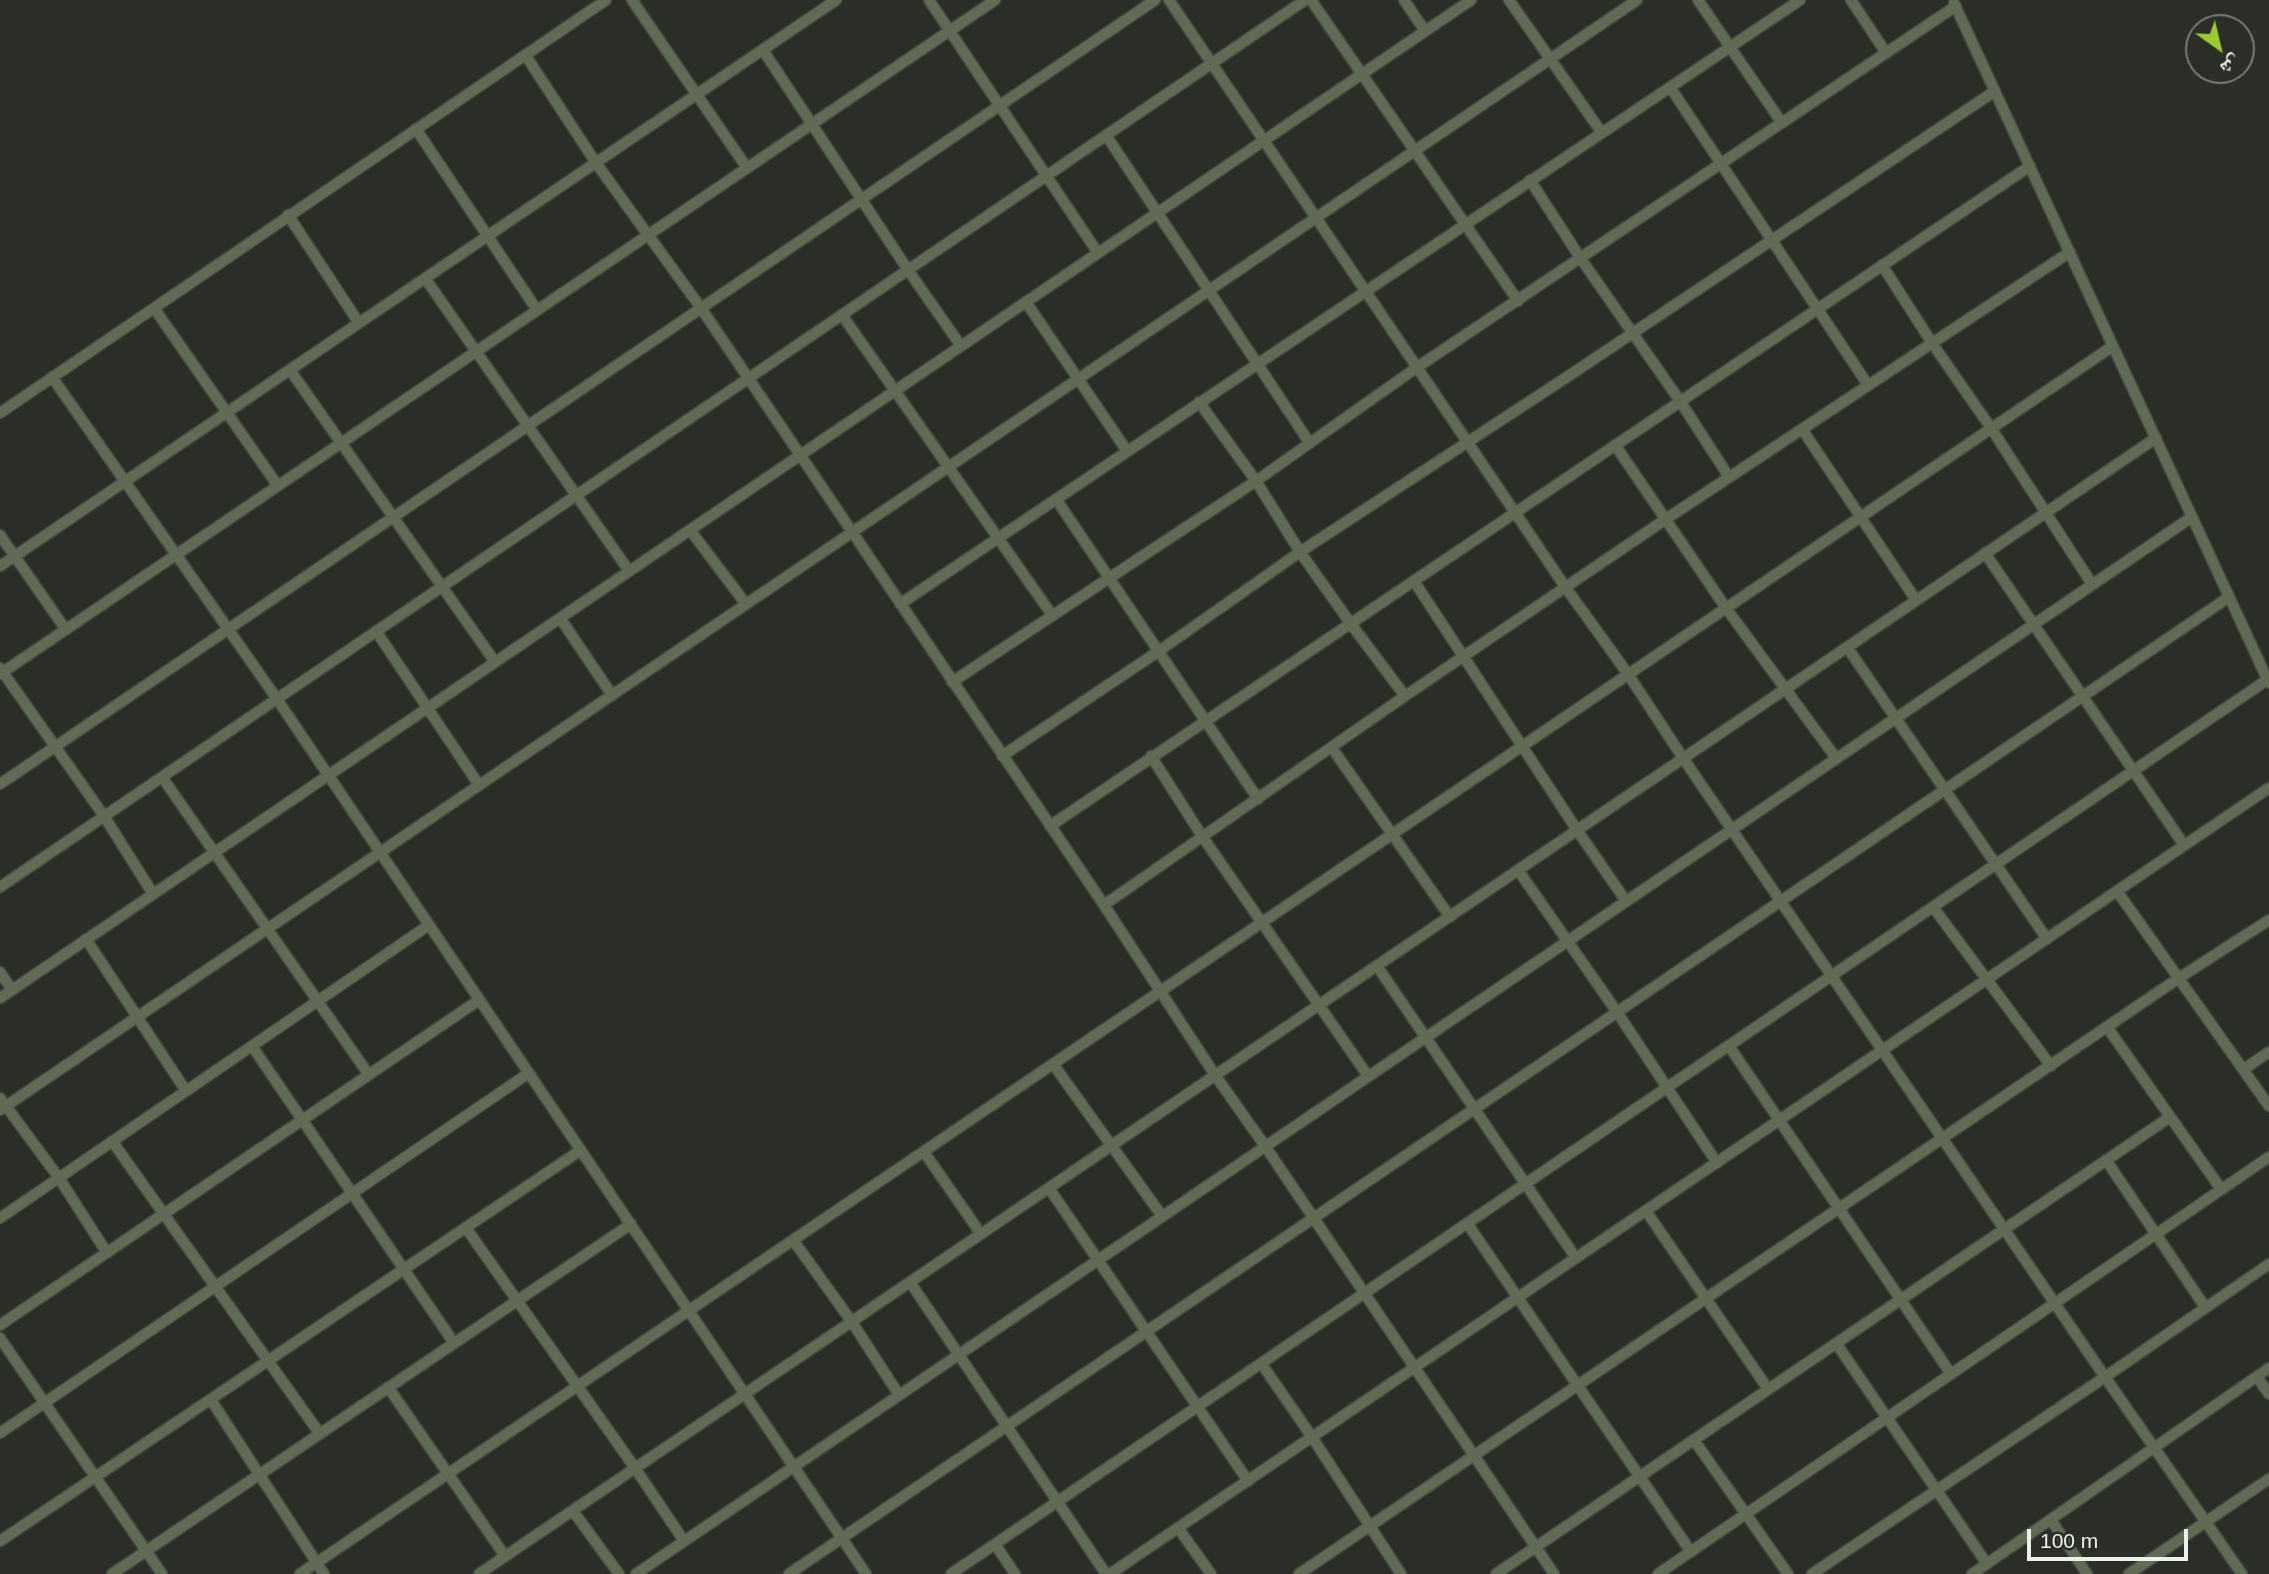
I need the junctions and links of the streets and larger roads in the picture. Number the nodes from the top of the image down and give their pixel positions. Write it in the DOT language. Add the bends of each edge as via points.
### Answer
graph roads {
  1 [pos="606,0"];
  2 [pos="632,0"];
  3 [pos="929,0"];
  4 [pos="995,0"];
  5 [pos="1155,0"];
  6 [pos="1169,0"];
  7 [pos="1305,0"];
  8 [pos="1311,0"];
  9 [pos="1404,0"];
  10 [pos="1471,0"];
  11 [pos="1510,0"];
  12 [pos="1637,0"];
  13 [pos="1698,0"];
  14 [pos="1800,0"];
  15 [pos="1851,0"];
  16 [pos="830,2"];
  17 [pos="1954,3"];
  18 [pos="948,31"];
  19 [pos="1425,31"];
  20 [pos="1730,47"];
  21 [pos="763,50"];
  22 [pos="1886,53"];
  23 [pos="526,56"];
  24 [pos="1551,58"];
  25 [pos="1213,63"];
  26 [pos="1361,75"];
  27 [pos="1670,88"];
  28 [pos="1995,91"];
  29 [pos="696,95"];
  30 [pos="1000,105"];
  31 [pos="1782,123"];
  32 [pos="812,124"];
  33 [pos="416,129"];
  34 [pos="1602,133"];
  35 [pos="1106,135"];
  36 [pos="1264,141"];
  37 [pos="1415,151"];
  38 [pos="596,163"];
  39 [pos="1720,165"];
  40 [pos="2030,166"];
  41 [pos="747,168"];
  42 [pos="1046,176"];
  43 [pos="1530,180"];
  44 [pos="861,199"];
  45 [pos="1157,213"];
  46 [pos="288,215"];
  47 [pos="1316,218"];
  48 [pos="1466,224"];
  49 [pos="488,235"];
  50 [pos="647,236"];
  51 [pos="1771,241"];
  52 [pos="2070,252"];
  53 [pos="1097,253"];
  54 [pos="1581,259"];
  55 [pos="1882,265"];
  56 [pos="908,270"];
  57 [pos="425,278"];
  58 [pos="1209,290"];
  59 [pos="1366,293"];
  60 [pos="1518,301"];
  61 [pos="1026,302"];
  62 [pos="154,308"];
  63 [pos="701,308"];
  64 [pos="1817,309"];
  65 [pos="537,310"];
  66 [pos="842,314"];
  67 [pos="359,323"];
  68 [pos="1632,333"];
  69 [pos="1932,343"];
  70 [pos="961,346"];
  71 [pos="2113,346"];
  72 [pos="476,351"];
  73 [pos="1257,364"];
  74 [pos="1416,368"];
  75 [pos="290,370"];
  76 [pos="52,377"];
  77 [pos="748,379"];
  78 [pos="1078,379"];
  79 [pos="1868,385"];
  80 [pos="895,390"];
  81 [pos="1680,401"];
  82 [pos="1199,402"];
  83 [pos="228,412"];
  84 [pos="0,413"];
  85 [pos="528,426"];
  86 [pos="1991,428"];
  87 [pos="1802,429"];
  88 [pos="2156,438"];
  89 [pos="1309,442"];
  90 [pos="1468,442"];
  91 [pos="341,443"];
  92 [pos="1615,445"];
  93 [pos="1127,451"];
  94 [pos="800,455"];
  95 [pos="949,467"];
  96 [pos="1729,477"];
  97 [pos="125,481"];
  98 [pos="1256,481"];
  99 [pos="278,486"];
  100 [pos="576,495"];
  101 [pos="1056,499"];
  102 [pos="2045,513"];
  103 [pos="1516,514"];
  104 [pos="1862,516"];
  105 [pos="393,517"];
  106 [pos="2192,517"];
  107 [pos="1666,519"];
  108 [pos="690,530"];
  109 [pos="852,533"];
  110 [pos="0,535"];
  111 [pos="998,538"];
  112 [pos="1300,552"];
  113 [pos="1985,553"];
  114 [pos="176,555"];
  115 [pos="15,556"];
  116 [pos="0,566"];
  117 [pos="629,571"];
  118 [pos="1108,577"];
  119 [pos="1414,581"];
  120 [pos="2092,584"];
  121 [pos="442,587"];
  122 [pos="1566,588"];
  123 [pos="2229,597"];
  124 [pos="1916,600"];
  125 [pos="746,604"];
  126 [pos="900,604"];
  127 [pos="1726,608"];
  128 [pos="1052,615"];
  129 [pos="560,618"];
  130 [pos="1351,624"];
  131 [pos="2034,624"];
  132 [pos="66,630"];
  133 [pos="227,630"];
  134 [pos="376,631"];
  135 [pos="1847,648"];
  136 [pos="1158,651"];
  137 [pos="1464,657"];
  138 [pos="495,662"];
  139 [pos="1,672"];
  140 [pos="1628,674"];
  141 [pos="953,682"];
  142 [pos="2268,682"];
  143 [pos="1786,689"];
  144 [pos="612,695"];
  145 [pos="2082,695"];
  146 [pos="1405,696"];
  147 [pos="277,699"];
  148 [pos="427,708"];
  149 [pos="1895,718"];
  150 [pos="1206,721"];
  151 [pos="56,746"];
  152 [pos="1522,747"];
  153 [pos="1332,748"];
  154 [pos="1002,756"];
  155 [pos="1151,756"];
  156 [pos="1683,758"];
  157 [pos="1836,758"];
  158 [pos="2134,771"];
  159 [pos="328,775"];
  160 [pos="162,777"];
  161 [pos="0,784"];
  162 [pos="479,785"];
  163 [pos="2269,788"];
  164 [pos="1944,789"];
  165 [pos="1258,799"];
  166 [pos="104,816"];
  167 [pos="1050,826"];
  168 [pos="1733,828"];
  169 [pos="1577,830"];
  170 [pos="1391,835"];
  171 [pos="1202,836"];
  172 [pos="2184,845"];
  173 [pos="215,852"];
  174 [pos="380,852"];
  175 [pos="1996,864"];
  176 [pos="1518,870"];
  177 [pos="0,887"];
  178 [pos="2117,891"];
  179 [pos="153,894"];
  180 [pos="1781,900"];
  181 [pos="1626,901"];
  182 [pos="1104,905"];
  183 [pos="1933,907"];
  184 [pos="1450,917"];
  185 [pos="2269,920"];
  186 [pos="1262,922"];
  187 [pos="429,925"];
  188 [pos="268,929"];
  189 [pos="86,939"];
  190 [pos="2046,939"];
  191 [pos="1567,941"];
  192 [pos="1377,966"];
  193 [pos="0,972"];
  194 [pos="1832,976"];
  195 [pos="2179,978"];
  196 [pos="1987,979"];
  197 [pos="12,990"];
  198 [pos="1161,991"];
  199 [pos="0,998"];
  200 [pos="480,1000"];
  201 [pos="318,1001"];
  202 [pos="1319,1005"];
  203 [pos="1617,1012"];
  204 [pos="138,1017"];
  205 [pos="2107,1027"];
  206 [pos="1426,1037"];
  207 [pos="253,1046"];
  208 [pos="1729,1046"];
  209 [pos="1882,1050"];
  210 [pos="2269,1052"];
  211 [pos="1053,1064"];
  212 [pos="2051,1066"];
  213 [pos="2244,1069"];
  214 [pos="529,1073"];
  215 [pos="369,1075"];
  216 [pos="1215,1075"];
  217 [pos="1368,1076"];
  218 [pos="1668,1087"];
  219 [pos="186,1091"];
  220 [pos="2,1105"];
  221 [pos="2269,1106"];
  222 [pos="1474,1108"];
  223 [pos="2170,1117"];
  224 [pos="303,1120"];
  225 [pos="1779,1120"];
  226 [pos="1943,1139"];
  227 [pos="112,1141"];
  228 [pos="1112,1145"];
  229 [pos="1265,1146"];
  230 [pos="581,1150"];
  231 [pos="923,1152"];
  232 [pos="2269,1157"];
  233 [pos="2106,1160"];
  234 [pos="1717,1163"];
  235 [pos="59,1178"];
  236 [pos="1526,1184"];
  237 [pos="1049,1188"];
  238 [pos="2221,1189"];
  239 [pos="354,1192"];
  240 [pos="1840,1207"];
  241 [pos="1646,1211"];
  242 [pos="163,1215"];
  243 [pos="1162,1216"];
  244 [pos="0,1217"];
  245 [pos="1314,1218"];
  246 [pos="1467,1223"];
  247 [pos="631,1224"];
  248 [pos="466,1228"];
  249 [pos="2004,1229"];
  250 [pos="981,1234"];
  251 [pos="2156,1235"];
  252 [pos="793,1240"];
  253 [pos="107,1252"];
  254 [pos="1576,1258"];
  255 [pos="1097,1260"];
  256 [pos="2269,1264"];
  257 [pos="404,1269"];
  258 [pos="910,1282"];
  259 [pos="215,1286"];
  260 [pos="1364,1293"];
  261 [pos="1518,1297"];
  262 [pos="1706,1297"];
  263 [pos="1900,1300"];
  264 [pos="516,1301"];
  265 [pos="2055,1303"];
  266 [pos="2205,1307"];
  267 [pos="689,1311"];
  268 [pos="852,1322"];
  269 [pos="0,1325"];
  270 [pos="1147,1331"];
  271 [pos="0,1338"];
  272 [pos="454,1343"];
  273 [pos="1836,1343"];
  274 [pos="957,1356"];
  275 [pos="269,1360"];
  276 [pos="1261,1363"];
  277 [pos="1414,1367"];
  278 [pos="2269,1368"];
  279 [pos="1951,1374"];
  280 [pos="2105,1377"];
  281 [pos="2257,1377"];
  282 [pos="1578,1385"];
  283 [pos="388,1387"];
  284 [pos="577,1387"];
  285 [pos="1768,1389"];
  286 [pos="2269,1394"];
  287 [pos="744,1395"];
  288 [pos="899,1395"];
  289 [pos="211,1400"];
  290 [pos="44,1403"];
  291 [pos="1198,1406"];
  292 [pos="1887,1417"];
  293 [pos="1006,1427"];
  294 [pos="0,1433"];
  295 [pos="320,1434"];
  296 [pos="1312,1437"];
  297 [pos="1694,1440"];
  298 [pos="2154,1448"];
  299 [pos="1474,1455"];
  300 [pos="794,1466"];
  301 [pos="635,1468"];
  302 [pos="450,1473"];
  303 [pos="259,1475"];
  304 [pos="95,1477"];
  305 [pos="1639,1477"];
  306 [pos="2269,1479"];
  307 [pos="1248,1480"];
  308 [pos="1936,1489"];
  309 [pos="1057,1502"];
  310 [pos="572,1511"];
  311 [pos="1746,1513"];
  312 [pos="2051,1520"];
  313 [pos="2206,1521"];
  314 [pos="1370,1525"];
  315 [pos="1178,1528"];
  316 [pos="842,1538"];
  317 [pos="684,1541"];
  318 [pos="0,1542"];
  319 [pos="995,1544"];
  320 [pos="1536,1546"];
  321 [pos="146,1551"];
  322 [pos="1691,1552"];
  323 [pos="505,1556"];
  324 [pos="316,1563"];
  325 [pos="1987,1564"];
  326 [pos="112,1574"];
  327 [pos="162,1574"];
  328 [pos="300,1574"];
  329 [pos="324,1574"];
  330 [pos="479,1574"];
  331 [pos="618,1574"];
  332 [pos="636,1574"];
  333 [pos="789,1574"];
  334 [pos="866,1574"];
  335 [pos="951,1574"];
  336 [pos="1015,1574"];
  337 [pos="1108,1574"];
  338 [pos="1211,1574"];
  339 [pos="1299,1574"];
  340 [pos="1401,1574"];
  341 [pos="1496,1574"];
  342 [pos="1554,1574"];
  343 [pos="1658,1574"];
  344 [pos="1788,1574"];
  345 [pos="1812,1574"];
  346 [pos="1972,1574"];
  347 [pos="2087,1574"];
  348 [pos="2129,1574"];
  349 [pos="2242,1574"];
  1 -- 23 [label="street"];
  2 -- 29 [label="street"];
  3 -- 18 [label="street"];
  4 -- 18 [label="street"];
  5 -- 30 [label="street"];
  6 -- 25 [label="street"];
  7 -- 25 [label="street"];
  8 -- 26 [label="street"];
  9 -- 19 [label="street"];
  10 -- 19 [label="street"];
  11 -- 24 [label="street"];
  12 -- 24 [label="street"];
  13 -- 20 [label="street"];
  14 -- 20 [label="street"];
  15 -- 22 [label="street"];
  16 -- 21 [label="street"];
  17 -- 22 [label="street"];
  17 -- 28 [label="street"];
  18 -- 30 [label="street"];
  18 -- 32 [label="street"];
  19 -- 26 [label="street"];
  20 -- 27 [label="street"];
  20 -- 31 [label="street"];
  21 -- 29 [label="street"];
  21 -- 32 [label="street"];
  22 -- 31 [label="street"];
  23 -- 33 [label="street"];
  23 -- 38 [label="street"];
  24 -- 34 [label="street"];
  24 -- 37 [label="street"];
  25 -- 35 [label="street"];
  25 -- 36 [label="street"];
  26 -- 36 [label="street"];
  26 -- 37 [label="street"];
  27 -- 34 [label="street"];
  27 -- 39 [label="street"];
  28 -- 40 [label="street"];
  28 -- 51 [label="street"];
  29 -- 38 [label="street"];
  29 -- 41 [label="street"];
  30 -- 42 [label="street"];
  30 -- 44 [label="street"];
  31 -- 39 [label="street"];
  32 -- 41 [label="street"];
  32 -- 44 [label="street"];
  33 -- 46 [label="street"];
  33 -- 49 [label="street"];
  34 -- 43 [label="street"];
  35 -- 42 [label="street"];
  35 -- 45 [label="street"];
  36 -- 45 [label="street"];
  36 -- 47 [label="street"];
  37 -- 47 [label="street"];
  37 -- 48 [label="street"];
  38 -- 49 [label="street"];
  38 -- 50 [label="street"];
  39 -- 51 [label="street"];
  39 -- 54 [label="street"];
  40 -- 52 [label="street"];
  40 -- 55 [label="street"];
  41 -- 50 [label="street"];
  42 -- 53 [label="street"];
  42 -- 56 [label="street"];
  43 -- 48 [label="street"];
  43 -- 54 [label="street"];
  44 -- 56 [label="street"];
  44 -- 63 [label="street"];
  45 -- 53 [label="street"];
  45 -- 58 [label="street"];
  46 -- 62 [label="street"];
  46 -- 67 [label="street"];
  47 -- 58 [label="street"];
  47 -- 59 [label="street"];
  48 -- 59 [label="street"];
  48 -- 60 [label="street"];
  49 -- 57 [label="street"];
  49 -- 65 [label="street"];
  50 -- 63 [label="street"];
  50 -- 65 [label="street"];
  51 -- 64 [label="street"];
  51 -- 68 [label="street"];
  52 -- 69 [label="street"];
  52 -- 71 [label="street"];
  53 -- 61 [label="street"];
  54 -- 60 [label="street"];
  54 -- 68 [label="street"];
  55 -- 64 [label="street"];
  55 -- 69 [label="street"];
  56 -- 66 [label="street"];
  56 -- 70 [label="street"];
  57 -- 67 [label="street"];
  57 -- 72 [label="street"];
  58 -- 73 [label="street"];
  58 -- 78 [label="street"];
  59 -- 73 [label="street"];
  59 -- 74 [label="street"];
  60 -- 74 [label="street"];
  61 -- 70 [label="street"];
  61 -- 78 [label="street"];
  62 -- 76 [label="street"];
  62 -- 83 [label="street"];
  63 -- 77 [label="street"];
  63 -- 85 [label="street"];
  64 -- 79 [label="street"];
  64 -- 81 [label="street"];
  65 -- 72 [label="street"];
  66 -- 77 [label="street"];
  66 -- 80 [label="street"];
  67 -- 75 [label="street"];
  68 -- 81 [label="street"];
  68 -- 90 [label="street"];
  69 -- 79 [label="street"];
  69 -- 86 [label="street"];
  70 -- 80 [label="street"];
  71 -- 86 [label="street"];
  71 -- 88 [label="street"];
  72 -- 85 [label="street"];
  72 -- 91 [label="street"];
  73 -- 82 [label="street"];
  73 -- 89 [label="street"];
  74 -- 89 [label="street"];
  74 -- 90 [label="street"];
  75 -- 83 [label="street"];
  75 -- 91 [label="street"];
  76 -- 84 [label="street"];
  76 -- 97 [label="street"];
  77 -- 94 [label="street"];
  77 -- 100 [label="street"];
  78 -- 93 [label="street"];
  78 -- 95 [label="street"];
  79 -- 87 [label="street"];
  80 -- 94 [label="street"];
  80 -- 95 [label="street"];
  81 -- 92 [label="street"];
  81 -- 96 [label="street"];
  82 -- 93 [label="street"];
  82 -- 98 [label="street"];
  83 -- 97 [label="street"];
  83 -- 99 [label="street"];
  85 -- 100 [label="street"];
  85 -- 105 [label="street"];
  86 -- 102 [label="street"];
  86 -- 104 [label="street"];
  87 -- 96 [label="street"];
  87 -- 104 [label="street"];
  88 -- 102 [label="street"];
  88 -- 106 [label="street"];
  89 -- 98 [label="street"];
  90 -- 103 [label="street"];
  90 -- 112 [label="street"];
  91 -- 99 [label="street"];
  91 -- 105 [label="street"];
  92 -- 103 [label="street"];
  92 -- 107 [label="street"];
  93 -- 101 [label="street"];
  94 -- 108 [label="street"];
  94 -- 109 [label="street"];
  95 -- 109 [label="street"];
  95 -- 111 [label="street"];
  96 -- 107 [label="street"];
  97 -- 114 [label="street"];
  97 -- 115 [label="street"];
  98 -- 112 [label="street"];
  98 -- 118 [label="street"];
  99 -- 114 [label="street"];
  100 -- 117 [label="street"];
  100 -- 121 [label="street"];
  101 -- 111 [label="street"];
  101 -- 118 [label="street"];
  102 -- 113 [label="street"];
  102 -- 120 [label="street"];
  103 -- 119 [label="street"];
  103 -- 122 [label="street"];
  104 -- 124 [label="street"];
  104 -- 127 [label="street"];
  105 -- 121 [label="street"];
  105 -- 133 [label="street"];
  106 -- 120 [label="street"];
  106 -- 123 [label="street"];
  107 -- 122 [label="street"];
  107 -- 127 [label="street"];
  108 -- 117 [label="street"];
  108 -- 125 [label="street"];
  109 -- 125 [label="street"];
  109 -- 126 [label="street"];
  110 -- 115 [label="street"];
  111 -- 126 [label="street"];
  111 -- 128 [label="street"];
  112 -- 130 [label="street"];
  112 -- 136 [label="street"];
  113 -- 124 [label="street"];
  113 -- 131 [label="street"];
  114 -- 132 [label="street"];
  114 -- 133 [label="street"];
  115 -- 116 [label="street"];
  115 -- 132 [label="street"];
  117 -- 129 [label="street"];
  118 -- 128 [label="street"];
  118 -- 136 [label="street"];
  119 -- 130 [label="street"];
  119 -- 137 [label="street"];
  120 -- 131 [label="street"];
  121 -- 134 [label="street"];
  121 -- 138 [label="street"];
  122 -- 137 [label="street"];
  122 -- 140 [label="street"];
  123 -- 142 [label="street"];
  123 -- 145 [label="street"];
  124 -- 135 [label="street"];
  125 -- 144 [label="street"];
  126 -- 141 [label="street"];
  127 -- 140 [label="street"];
  127 -- 143 [label="street"];
  128 -- 141 [label="street"];
  129 -- 138 [label="street"];
  129 -- 144 [label="street"];
  130 -- 146 [label="street"];
  130 -- 150 [label="street"];
  131 -- 145 [label="street"];
  131 -- 149 [label="street"];
  132 -- 139 [label="street"];
  133 -- 147 [label="street"];
  133 -- 151 [label="street"];
  134 -- 147 [label="street"];
  134 -- 148 [label="street"];
  135 -- 143 [label="street"];
  135 -- 149 [label="street"];
  136 -- 150 [label="street"];
  136 -- 154 [label="street"];
  137 -- 146 [label="street"];
  137 -- 152 [label="street"];
  138 -- 148 [label="street"];
  139 -- 151 [label="street"];
  140 -- 152 [label="street"];
  140 -- 156 [label="street"];
  141 -- 154 [label="street"];
  142 -- 158 [label="street"];
  143 -- 156 [label="street"];
  143 -- 157 [label="street"];
  144 -- 162 [label="street"];
  145 -- 158 [label="street"];
  145 -- 164 [label="street"];
  146 -- 153 [label="street"];
  147 -- 159 [label="street"];
  147 -- 160 [label="street"];
  148 -- 159 [label="street"];
  148 -- 162 [label="street"];
  149 -- 157 [label="street"];
  149 -- 164 [label="street"];
  150 -- 155 [label="street"];
  150 -- 165 [label="street"];
  151 -- 161 [label="street"];
  151 -- 166 [label="street"];
  152 -- 169 [label="street"];
  152 -- 170 [label="street"];
  153 -- 165 [label="street"];
  153 -- 170 [label="street"];
  154 -- 167 [label="street"];
  155 -- 167 [label="street"];
  155 -- 171 [label="street"];
  156 -- 168 [label="street"];
  156 -- 169 [label="street"];
  157 -- 168 [label="street"];
  158 -- 172 [label="street"];
  158 -- 175 [label="street"];
  159 -- 173 [label="street"];
  159 -- 174 [label="street"];
  160 -- 166 [label="street"];
  160 -- 173 [label="street"];
  162 -- 174 [label="street"];
  163 -- 172 [label="street"];
  164 -- 175 [label="street"];
  164 -- 180 [label="street"];
  165 -- 171 [label="street"];
  166 -- 177 [label="street"];
  166 -- 179 [label="street"];
  167 -- 182 [label="street"];
  168 -- 180 [label="street"];
  168 -- 181 [label="street"];
  169 -- 176 [label="street"];
  169 -- 181 [label="street"];
  170 -- 184 [label="street"];
  170 -- 186 [label="street"];
  171 -- 182 [label="street"];
  171 -- 186 [label="street"];
  172 -- 178 [label="street"];
  173 -- 179 [label="street"];
  173 -- 188 [label="street"];
  174 -- 187 [label="street"];
  174 -- 188 [label="street"];
  175 -- 183 [label="street"];
  175 -- 190 [label="street"];
  176 -- 184 [label="street"];
  176 -- 191 [label="street"];
  178 -- 190 [label="street"];
  178 -- 195 [label="street"];
  179 -- 189 [label="street"];
  180 -- 194 [label="street"];
  180 -- 203 [label="street"];
  181 -- 191 [label="street"];
  182 -- 198 [label="street"];
  183 -- 194 [label="street"];
  183 -- 196 [label="street"];
  184 -- 192 [label="street"];
  185 -- 195 [label="street"];
  186 -- 198 [label="street"];
  186 -- 202 [label="street"];
  187 -- 200 [label="street"];
  187 -- 201 [label="street"];
  188 -- 201 [label="street"];
  188 -- 204 [label="street"];
  189 -- 197 [label="street"];
  189 -- 204 [label="street"];
  190 -- 196 [label="street"];
  191 -- 203 [label="street"];
  191 -- 206 [label="street"];
  192 -- 202 [label="street"];
  192 -- 206 [label="street"];
  193 -- 197 [label="street"];
  194 -- 208 [label="street"];
  194 -- 209 [label="street"];
  195 -- 205 [label="street"];
  195 -- 213 [label="street"];
  196 -- 209 [label="street"];
  196 -- 212 [label="street"];
  197 -- 199 [label="street"];
  198 -- 211 [label="street"];
  198 -- 216 [label="street"];
  200 -- 214 [label="street"];
  200 -- 215 [label="street"];
  201 -- 207 [label="street"];
  201 -- 215 [label="street"];
  202 -- 216 [label="street"];
  202 -- 217 [label="street"];
  203 -- 218 [label="street"];
  203 -- 222 [label="street"];
  204 -- 219 [label="street"];
  204 -- 220 [label="street"];
  205 -- 212 [label="street"];
  205 -- 223 [label="street"];
  206 -- 217 [label="street"];
  206 -- 222 [label="street"];
  207 -- 219 [label="street"];
  207 -- 224 [label="street"];
  208 -- 218 [label="street"];
  208 -- 225 [label="street"];
  209 -- 225 [label="street"];
  209 -- 226 [label="street"];
  210 -- 213 [label="street"];
  211 -- 228 [label="street"];
  211 -- 231 [label="street"];
  212 -- 226 [label="street"];
  213 -- 221 [label="street"];
  214 -- 230 [label="street"];
  214 -- 239 [label="street"];
  215 -- 224 [label="street"];
  216 -- 228 [label="street"];
  216 -- 229 [label="street"];
  217 -- 229 [label="street"];
  218 -- 234 [label="street"];
  218 -- 236 [label="street"];
  219 -- 227 [label="street"];
  220 -- 235 [label="street"];
  222 -- 236 [label="street"];
  222 -- 245 [label="street"];
  223 -- 233 [label="street"];
  223 -- 238 [label="street"];
  224 -- 239 [label="street"];
  224 -- 242 [label="street"];
  225 -- 234 [label="street"];
  225 -- 240 [label="street"];
  226 -- 240 [label="street"];
  226 -- 249 [label="street"];
  227 -- 235 [label="street"];
  227 -- 242 [label="street"];
  228 -- 237 [label="street"];
  228 -- 243 [label="street"];
  229 -- 243 [label="street"];
  229 -- 245 [label="street"];
  230 -- 247 [label="street"];
  230 -- 248 [label="street"];
  231 -- 250 [label="street"];
  231 -- 252 [label="street"];
  232 -- 238 [label="street"];
  233 -- 249 [label="street"];
  233 -- 251 [label="street"];
  234 -- 241 [label="street"];
  235 -- 244 [label="street"];
  235 -- 253 [label="street"];
  236 -- 246 [label="street"];
  236 -- 254 [label="street"];
  237 -- 250 [label="street"];
  237 -- 255 [label="street"];
  238 -- 251 [label="street"];
  239 -- 257 [label="street"];
  239 -- 259 [label="street"];
  240 -- 262 [label="street"];
  240 -- 263 [label="street"];
  241 -- 254 [label="street"];
  241 -- 262 [label="street"];
  242 -- 253 [label="street"];
  242 -- 259 [label="street"];
  243 -- 255 [label="street"];
  245 -- 260 [label="street"];
  245 -- 270 [label="street"];
  246 -- 260 [label="street"];
  246 -- 261 [label="street"];
  247 -- 264 [label="street"];
  247 -- 267 [label="street"];
  248 -- 257 [label="street"];
  248 -- 264 [label="street"];
  249 -- 263 [label="street"];
  249 -- 265 [label="street"];
  250 -- 258 [label="street"];
  251 -- 265 [label="street"];
  251 -- 266 [label="street"];
  252 -- 267 [label="street"];
  252 -- 268 [label="street"];
  253 -- 269 [label="street"];
  254 -- 261 [label="street"];
  255 -- 270 [label="street"];
  255 -- 274 [label="street"];
  256 -- 266 [label="street"];
  257 -- 272 [label="street"];
  257 -- 275 [label="street"];
  258 -- 268 [label="street"];
  258 -- 274 [label="street"];
  259 -- 275 [label="street"];
  259 -- 290 [label="street"];
  260 -- 276 [label="street"];
  260 -- 277 [label="street"];
  261 -- 277 [label="street"];
  261 -- 282 [label="street"];
  262 -- 282 [label="street"];
  262 -- 285 [label="street"];
  263 -- 273 [label="street"];
  263 -- 279 [label="street"];
  264 -- 272 [label="street"];
  264 -- 284 [label="street"];
  265 -- 279 [label="street"];
  265 -- 280 [label="street"];
  266 -- 280 [label="street"];
  267 -- 284 [label="street"];
  267 -- 287 [label="street"];
  268 -- 287 [label="street"];
  268 -- 288 [label="street"];
  270 -- 291 [label="street"];
  270 -- 293 [label="street"];
  271 -- 290 [label="street"];
  272 -- 283 [label="street"];
  273 -- 285 [label="street"];
  273 -- 292 [label="street"];
  274 -- 288 [label="street"];
  274 -- 293 [label="street"];
  275 -- 289 [label="street"];
  275 -- 295 [label="street"];
  276 -- 291 [label="street"];
  276 -- 296 [label="street"];
  277 -- 296 [label="street"];
  277 -- 299 [label="street"];
  278 -- 281 [label="street"];
  279 -- 292 [label="street"];
  280 -- 298 [label="street"];
  280 -- 308 [label="street"];
  281 -- 286 [label="street"];
  281 -- 298 [label="street"];
  282 -- 299 [label="street"];
  282 -- 305 [label="street"];
  283 -- 295 [label="street"];
  283 -- 302 [label="street"];
  284 -- 301 [label="street"];
  284 -- 302 [label="street"];
  285 -- 297 [label="street"];
  287 -- 300 [label="street"];
  287 -- 301 [label="street"];
  288 -- 300 [label="street"];
  289 -- 303 [label="street"];
  289 -- 304 [label="street"];
  290 -- 294 [label="street"];
  290 -- 304 [label="street"];
  291 -- 307 [label="street"];
  291 -- 309 [label="street"];
  292 -- 308 [label="street"];
  292 -- 311 [label="street"];
  293 -- 309 [label="street"];
  293 -- 316 [label="street"];
  295 -- 303 [label="street"];
  296 -- 307 [label="street"];
  296 -- 314 [label="street"];
  297 -- 305 [label="street"];
  297 -- 311 [label="street"];
  298 -- 312 [label="street"];
  298 -- 313 [label="street"];
  299 -- 314 [label="street"];
  299 -- 320 [label="street"];
  300 -- 316 [label="street"];
  300 -- 317 [label="street"];
  301 -- 310 [label="street"];
  301 -- 317 [label="street"];
  302 -- 323 [label="street"];
  302 -- 324 [label="street"];
  303 -- 321 [label="street"];
  303 -- 324 [label="street"];
  304 -- 318 [label="street"];
  304 -- 321 [label="street"];
  305 -- 320 [label="street"];
  305 -- 322 [label="street"];
  306 -- 313 [label="street"];
  307 -- 315 [label="street"];
  308 -- 325 [label="street"];
  308 -- 345 [label="street"];
  309 -- 319 [label="street"];
  309 -- 337 [label="street"];
  310 -- 323 [label="street"];
  310 -- 331 [label="street"];
  311 -- 322 [label="street"];
  311 -- 344 [label="street"];
  312 -- 325 [label="street"];
  312 -- 347 [label="street"];
  313 -- 348 [label="street"];
  313 -- 349 [label="street"];
  314 -- 339 [label="street"];
  314 -- 340 [label="street"];
  315 -- 337 [label="street"];
  315 -- 338 [label="street"];
  316 -- 333 [label="street"];
  316 -- 334 [label="street"];
  317 -- 332 [label="street"];
  319 -- 335 [label="street"];
  319 -- 336 [label="street"];
  320 -- 341 [label="street"];
  320 -- 342 [label="street"];
  321 -- 326 [label="street"];
  321 -- 327 [label="street"];
  322 -- 343 [label="street"];
  323 -- 330 [label="street"];
  324 -- 328 [label="street"];
  324 -- 329 [label="street"];
  325 -- 346 [label="street"];
}
